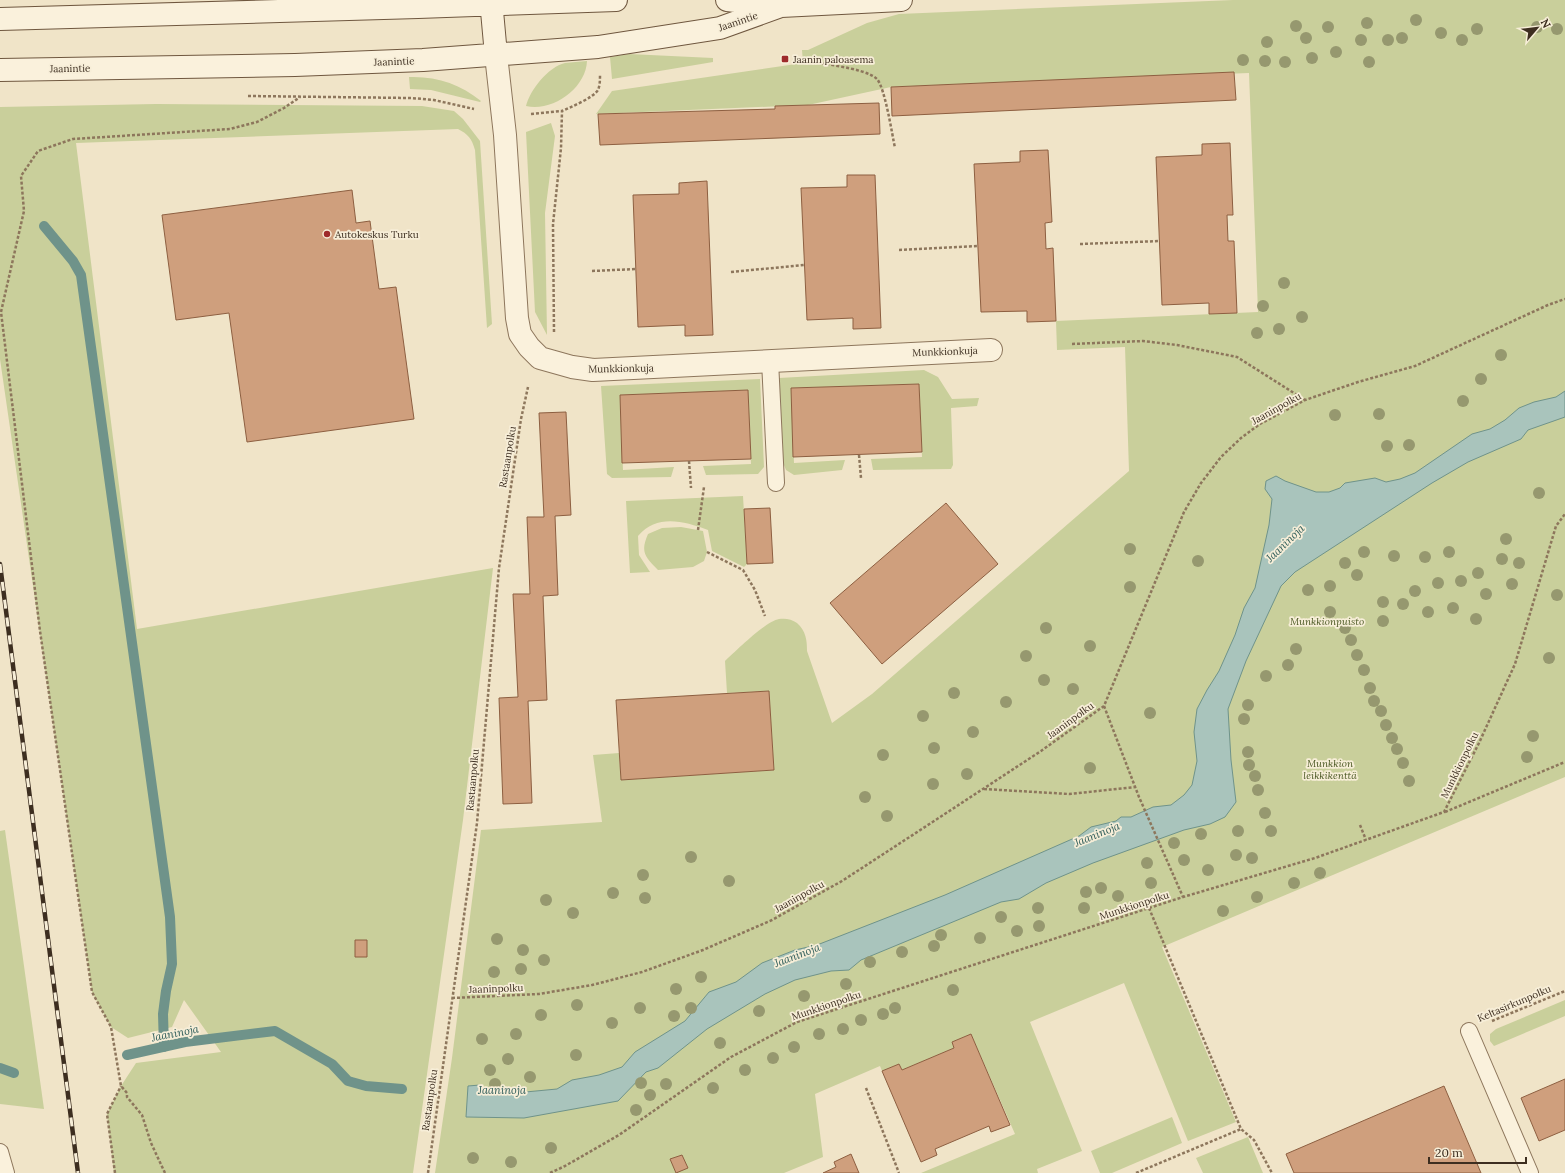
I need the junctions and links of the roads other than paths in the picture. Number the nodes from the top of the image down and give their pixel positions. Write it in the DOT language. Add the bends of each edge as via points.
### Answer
graph roads {
  1 [pos="616,0"];
  2 [pos="727,0"];
  3 [pos="900,0"];
  4 [pos="491,2"];
  5 [pos="781,3"];
  6 [pos="0,19"];
  7 [pos="496,55"];
  8 [pos="0,70"];
  9 [pos="991,350"];
  10 [pos="770,361"];
  11 [pos="776,483"];
  12 [pos="1469,1031"];
  13 [pos="0,1152"];
  14 [pos="6,1173"];
  15 [pos="1530,1173"];
  1 -- 4 [label="main road"];
  2 -- 5 [label="main road, Jaanintie"];
  3 -- 5 [label="main road, Jaanintie"];
  4 -- 6 [label="main road"];
  4 -- 7 [label="main road, Munkkionkuja"];
  5 -- 7 [label="main road, Jaanintie" via="720,28 598,48"];
  7 -- 8 [label="main road, Jaanintie" via="295,65"];
  7 -- 10 [label="main road, Munkkionkuja" via="505,135 517,318 520,334 529,347 540,358 593,370"];
  9 -- 10 [label="main road, Munkkionkuja"];
  10 -- 11 [label="lane"];
  12 -- 15 [label="lane"];
  13 -- 14 [label="lane"];
}
